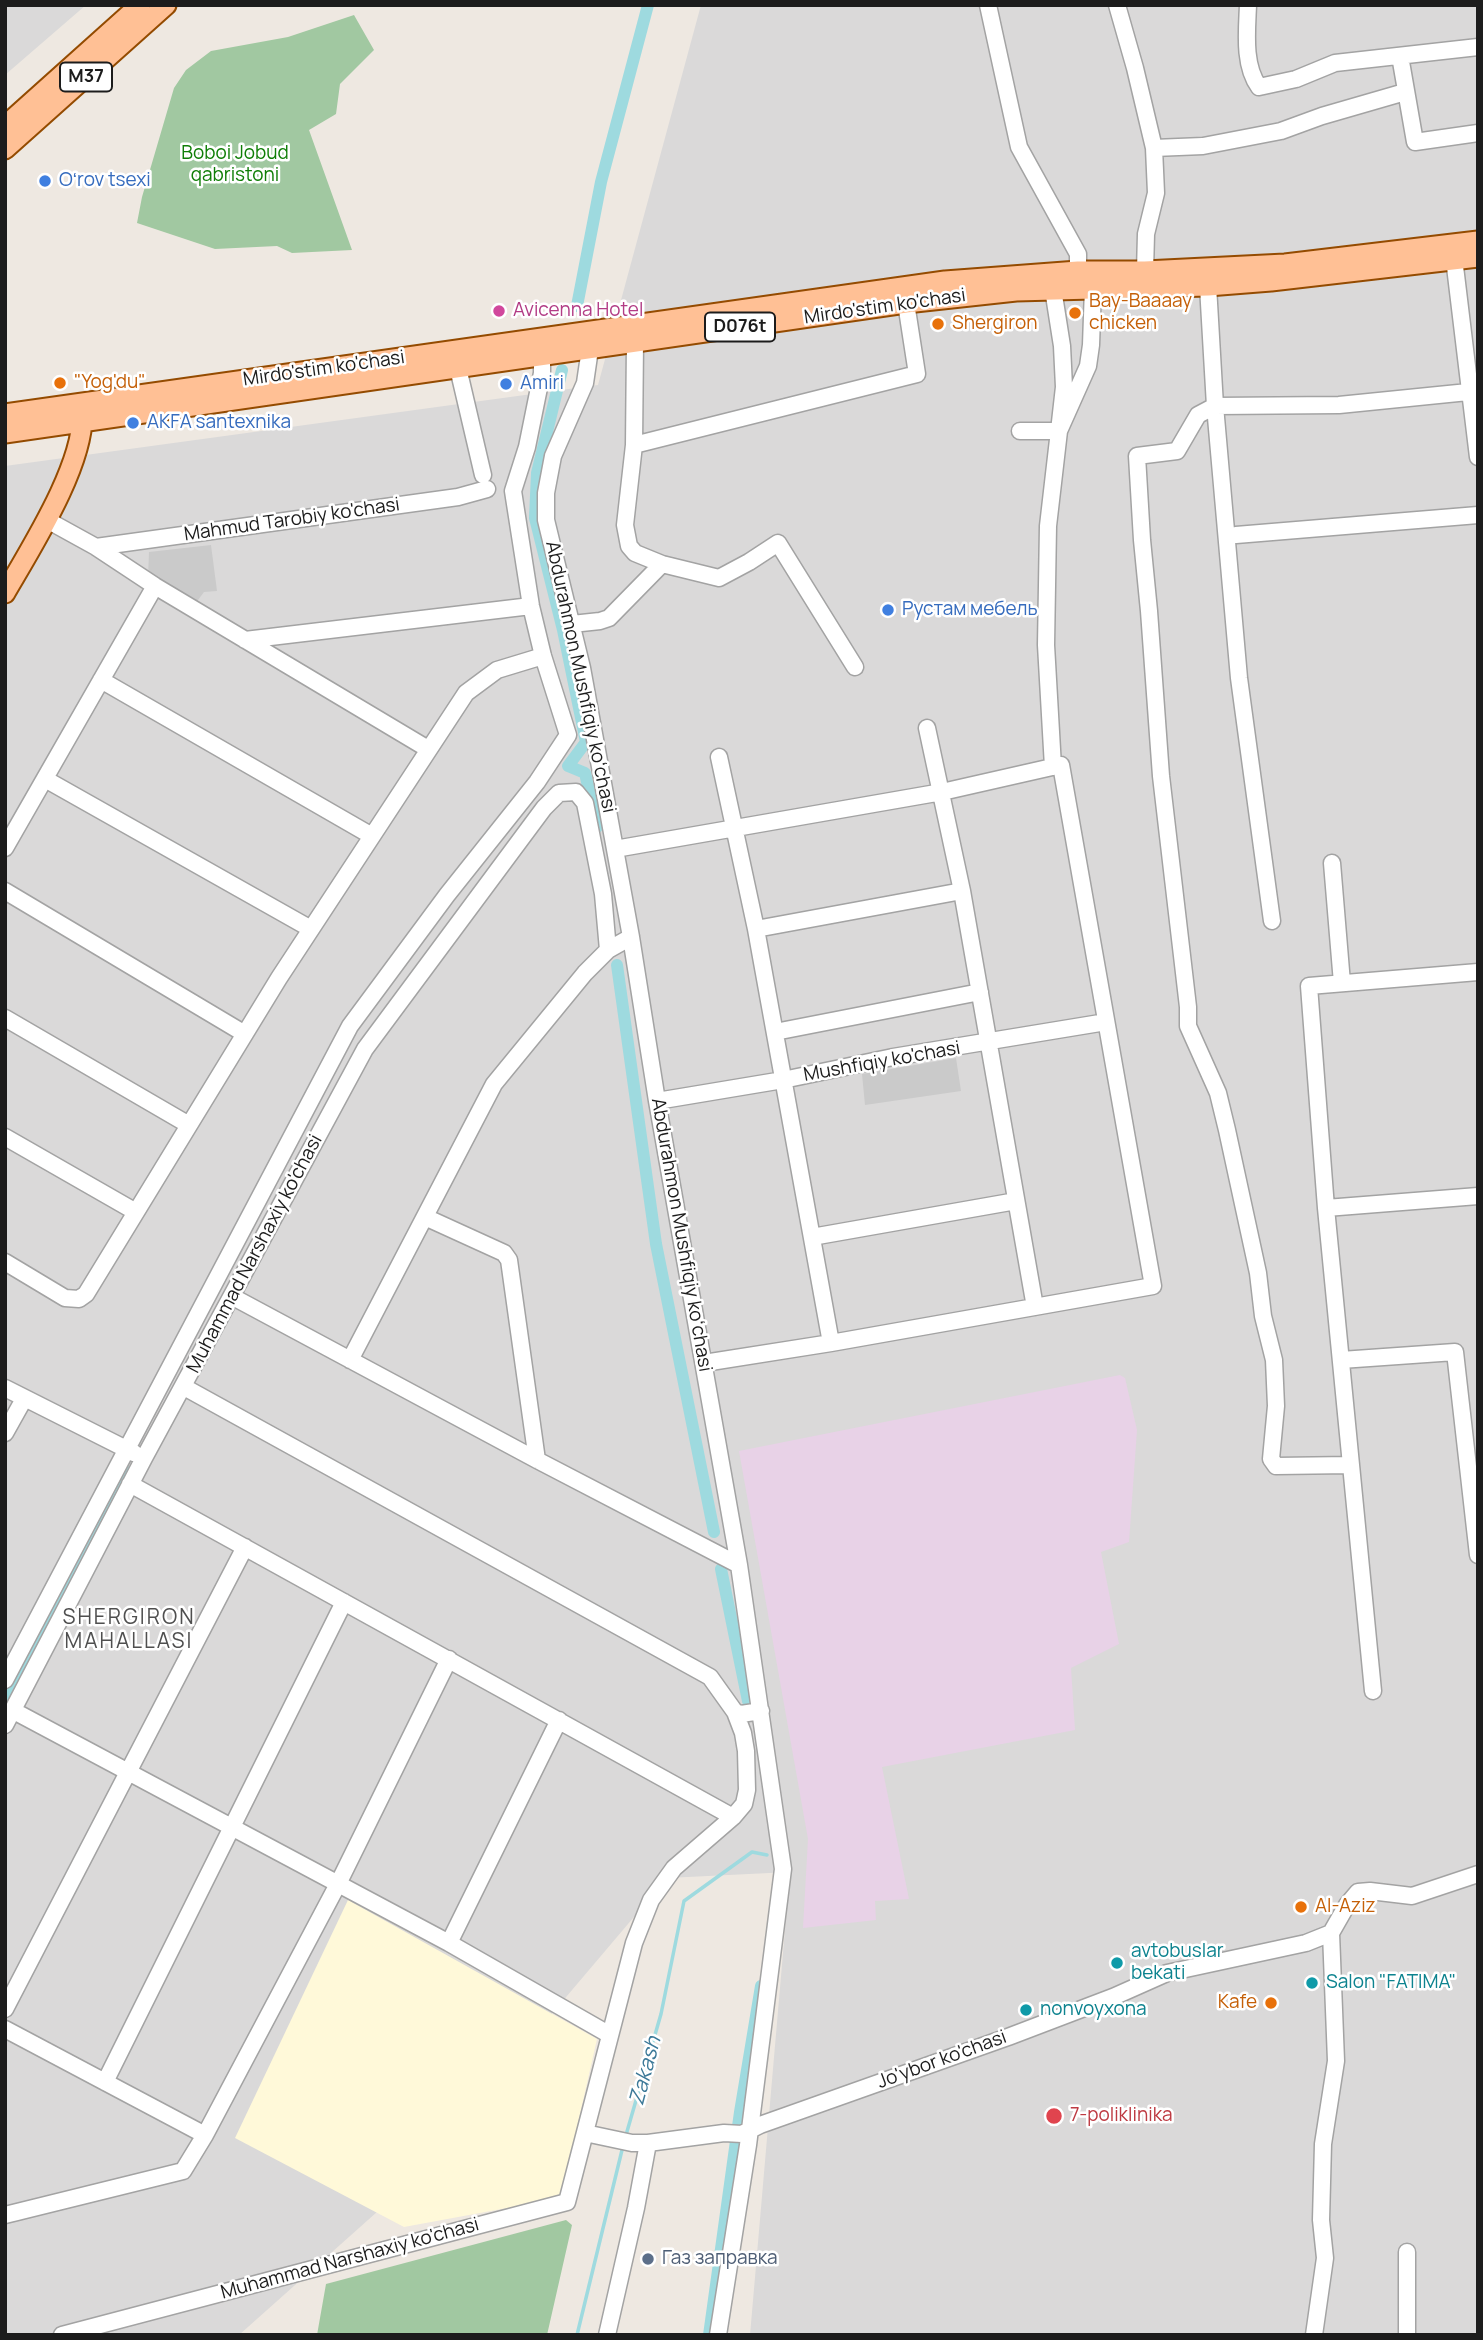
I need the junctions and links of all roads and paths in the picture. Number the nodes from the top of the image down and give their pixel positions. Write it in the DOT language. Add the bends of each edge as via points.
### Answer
graph roads {
  1 [pos="140,5"];
  2 [pos="166,5"];
  3 [pos="988,5"];
  4 [pos="1117,5"];
  5 [pos="1248,5"];
  6 [pos="1478,47"];
  7 [pos="1400,56"];
  8 [pos="1405,92"];
  9 [pos="5,125"];
  10 [pos="1474,134"];
  11 [pos="1154,148"];
  12 [pos="5,149"];
  13 [pos="1478,241"];
  14 [pos="1453,252"];
  15 [pos="1478,257"];
  16 [pos="1145,271"];
  17 [pos="1083,282"];
  18 [pos="1208,286"];
  19 [pos="1053,289"];
  20 [pos="906,303"];
  21 [pos="635,342"];
  22 [pos="590,349"];
  23 [pos="542,356"];
  24 [pos="458,368"];
  25 [pos="1474,391"];
  26 [pos="1215,406"];
  27 [pos="82,412"];
  28 [pos="5,414"];
  29 [pos="1059,430"];
  30 [pos="1020,431"];
  31 [pos="5,433"];
  32 [pos="634,445"];
  33 [pos="1478,457"];
  34 [pos="1478,515"];
  35 [pos="47,520"];
  36 [pos="1236,535"];
  37 [pos="96,547"];
  38 [pos="662,564"];
  39 [pos="155,586"];
  40 [pos="5,593"];
  41 [pos="531,606"];
  42 [pos="572,624"];
  43 [pos="245,640"];
  44 [pos="543,656"];
  45 [pos="855,667"];
  46 [pos="102,680"];
  47 [pos="927,728"];
  48 [pos="429,750"];
  49 [pos="719,757"];
  50 [pos="1054,767"];
  51 [pos="45,779"];
  52 [pos="942,792"];
  53 [pos="735,829"];
  54 [pos="372,836"];
  55 [pos="5,848"];
  56 [pos="615,849"];
  57 [pos="1332,863"];
  58 [pos="5,891"];
  59 [pos="962,891"];
  60 [pos="1272,920"];
  61 [pos="311,929"];
  62 [pos="756,929"];
  63 [pos="631,937"];
  64 [pos="608,950"];
  65 [pos="1478,972"];
  66 [pos="1342,983"];
  67 [pos="980,992"];
  68 [pos="5,1018"];
  69 [pos="1107,1022"];
  70 [pos="775,1032"];
  71 [pos="245,1034"];
  72 [pos="988,1042"];
  73 [pos="783,1080"];
  74 [pos="657,1101"];
  75 [pos="188,1125"];
  76 [pos="5,1137"];
  77 [pos="1478,1196"];
  78 [pos="1016,1201"];
  79 [pos="1326,1208"];
  80 [pos="136,1212"];
  81 [pos="425,1217"];
  82 [pos="812,1237"];
  83 [pos="5,1262"];
  84 [pos="233,1297"];
  85 [pos="1035,1307"];
  86 [pos="831,1343"];
  87 [pos="350,1360"];
  88 [pos="1341,1360"];
  89 [pos="704,1363"];
  90 [pos="184,1387"];
  91 [pos="5,1388"];
  92 [pos="24,1399"];
  93 [pos="5,1433"];
  94 [pos="126,1450"];
  95 [pos="144,1458"];
  96 [pos="537,1460"];
  97 [pos="1351,1465"];
  98 [pos="131,1484"];
  99 [pos="244,1547"];
  100 [pos="1478,1555"];
  101 [pos="739,1565"];
  102 [pos="344,1602"];
  103 [pos="449,1659"];
  104 [pos="5,1680"];
  105 [pos="1373,1691"];
  106 [pos="761,1711"];
  107 [pos="735,1712"];
  108 [pos="9,1717"];
  109 [pos="559,1720"];
  110 [pos="127,1771"];
  111 [pos="733,1817"];
  112 [pos="232,1827"];
  113 [pos="1478,1874"];
  114 [pos="338,1884"];
  115 [pos="1331,1933"];
  116 [pos="449,1943"];
  117 [pos="5,2010"];
  118 [pos="5,2029"];
  119 [pos="610,2035"];
  120 [pos="104,2082"];
  121 [pos="746,2133"];
  122 [pos="591,2134"];
  123 [pos="205,2135"];
  124 [pos="640,2143"];
  125 [pos="5,2216"];
  126 [pos="1407,2252"];
  127 [pos="62,2335"];
  128 [pos="607,2335"];
  129 [pos="718,2335"];
  130 [pos="1314,2335"];
  131 [pos="1406,2335"];
  1 -- 9 [label="main road, M37"];
  2 -- 12 [label="main road, M37"];
  3 -- 17 [label="street" via="1019,147 1078,254"];
  4 -- 11 [label="street"];
  5 -- 7 [label="street" via="1250,64 1259,87 1296,79 1335,63"];
  6 -- 7 [label="street"];
  7 -- 8 [label="street"];
  8 -- 10 [label="street" via="1415,142"];
  8 -- 11 [label="street" via="1281,131 1203,146"];
  11 -- 16 [label="street" via="1156,193 1146,234"];
  13 -- 14 [label="main road, Mirdo'stim ko'chasi / D076t"];
  14 -- 15 [label="main road, Mirdo'stim ko'chasi / D076t"];
  14 -- 16 [label="main road, Mirdo'stim ko'chasi / D076t"];
  14 -- 18 [label="main road, Mirdo'stim ko'chasi / D076t" via="1271,281"];
  14 -- 25 [label="street"];
  16 -- 17 [label="main road, Mirdo'stim ko'chasi / D076t"];
  17 -- 18 [label="main road, Mirdo'stim ko'chasi / D076t"];
  17 -- 19 [label="main road, Mirdo'stim ko'chasi / D076t"];
  17 -- 27 [label="main road, Mirdo'stim ko'chasi / D076t" via="945,281"];
  17 -- 29 [label="street" via="1091,345 1088,366"];
  18 -- 26 [label="street"];
  19 -- 20 [label="main road, Mirdo'stim ko'chasi / D076t"];
  19 -- 29 [label="street" via="1062,346"];
  20 -- 21 [label="main road, Mirdo'stim ko'chasi / D076t"];
  20 -- 32 [label="street" via="917,374"];
  21 -- 22 [label="main road, Mirdo'stim ko'chasi / D076t"];
  21 -- 32 [label="street"];
  22 -- 23 [label="main road, Mirdo'stim ko'chasi / D076t"];
  22 -- 42 [label="street, Abdurahmon Mushfiqiy koʻchasi" via="585,383 553,456 545,493"];
  23 -- 24 [label="main road, Mirdo'stim ko'chasi / D076t"];
  23 -- 41 [label="street" via="529,434 513,491"];
  24 -- 27 [label="main road, Mirdo'stim ko'chasi / D076t"];
  24 -- 37 [label="street, Mahmud Tarobiy ko'chasi" via="485,482 432,500"];
  25 -- 26 [label="street" via="1339,405"];
  25 -- 33 [label="street"];
  26 -- 60 [label="street" via="1240,692"];
  26 -- 97 [label="street" via="1198,415 1177,451 1137,456 1161,776 1188,1026 1218,1093 1258,1273 1274,1360 1271,1459 1276,1466 1287,1467"];
  27 -- 28 [label="main road, Mirdo'stim ko'chasi / D076t"];
  27 -- 31 [label="main road, Mirdo'stim ko'chasi / D076t"];
  27 -- 35 [label="main road" via="75,455"];
  29 -- 30 [label="street"];
  29 -- 50 [label="street" via="1048,526 1046,645"];
  32 -- 38 [label="street" via="625,526 629,546"];
  34 -- 36 [label="street"];
  35 -- 37 [label="street"];
  35 -- 40 [label="main road"];
  37 -- 39 [label="street"];
  38 -- 42 [label="street" via="609,618"];
  38 -- 45 [label="street" via="719,578 778,542"];
  39 -- 43 [label="street"];
  39 -- 46 [label="street"];
  41 -- 43 [label="street"];
  41 -- 44 [label="street"];
  42 -- 56 [label="street, Abdurahmon Mushfiqiy koʻchasi"];
  43 -- 48 [label="street"];
  44 -- 48 [label="street" via="497,670 466,693"];
  44 -- 94 [label="street" via="568,735 351,1026"];
  46 -- 51 [label="street"];
  46 -- 54 [label="street"];
  47 -- 52 [label="street"];
  48 -- 54 [label="street"];
  49 -- 53 [label="street"];
  50 -- 52 [label="street"];
  50 -- 69 [label="street" via="1061,765"];
  51 -- 55 [label="street"];
  51 -- 61 [label="street"];
  52 -- 53 [label="street"];
  52 -- 59 [label="street"];
  53 -- 56 [label="street"];
  53 -- 62 [label="street"];
  54 -- 61 [label="street"];
  56 -- 63 [label="street, Abdurahmon Mushfiqiy koʻchasi"];
  57 -- 66 [label="street"];
  58 -- 71 [label="street"];
  59 -- 62 [label="street"];
  59 -- 67 [label="street"];
  61 -- 71 [label="street"];
  62 -- 70 [label="street"];
  63 -- 64 [label="street"];
  63 -- 74 [label="street, Abdurahmon Mushfiqiy koʻchasi"];
  64 -- 81 [label="street" via="494,1084"];
  64 -- 84 [label="street, Muhammad Narshaxiy ko'chasi" via="603,894 585,803 576,792 559,793 365,1049"];
  65 -- 66 [label="street"];
  66 -- 79 [label="street" via="1309,986"];
  67 -- 70 [label="street"];
  67 -- 72 [label="street"];
  68 -- 75 [label="street"];
  69 -- 72 [label="street, Mushfiqiy ko'chasi"];
  69 -- 85 [label="street" via="1153,1286"];
  70 -- 73 [label="street"];
  71 -- 75 [label="street"];
  72 -- 73 [label="street, Mushfiqiy ko'chasi"];
  72 -- 78 [label="street"];
  73 -- 74 [label="street, Mushfiqiy ko'chasi"];
  73 -- 82 [label="street"];
  74 -- 89 [label="street, Abdurahmon Mushfiqiy koʻchasi"];
  75 -- 80 [label="street"];
  76 -- 80 [label="street"];
  77 -- 79 [label="street"];
  78 -- 82 [label="street"];
  78 -- 85 [label="street"];
  79 -- 88 [label="street"];
  80 -- 83 [label="street" via="92,1286 79,1299 65,1298"];
  81 -- 87 [label="street"];
  81 -- 96 [label="street" via="509,1260"];
  82 -- 86 [label="street"];
  84 -- 87 [label="street"];
  84 -- 90 [label="street, Muhammad Narshaxiy ko'chasi"];
  85 -- 86 [label="street"];
  86 -- 89 [label="street"];
  87 -- 96 [label="street"];
  88 -- 97 [label="street"];
  88 -- 100 [label="street" via="1455,1352"];
  89 -- 101 [label="street, Abdurahmon Mushfiqiy koʻchasi"];
  90 -- 95 [label="street, Muhammad Narshaxiy ko'chasi"];
  90 -- 107 [label="street" via="710,1676"];
  91 -- 92 [label="street"];
  92 -- 93 [label="street"];
  92 -- 94 [label="street"];
  94 -- 95 [label="street"];
  94 -- 104 [label="street"];
  95 -- 98 [label="street, Muhammad Narshaxiy ko'chasi"];
  96 -- 101 [label="street"];
  97 -- 105 [label="street"];
  98 -- 99 [label="street"];
  98 -- 108 [label="street, Muhammad Narshaxiy ko'chasi"];
  99 -- 102 [label="street"];
  99 -- 110 [label="street"];
  101 -- 106 [label="street, Abdurahmon Mushfiqiy koʻchasi"];
  102 -- 103 [label="street"];
  102 -- 112 [label="street"];
  103 -- 109 [label="street"];
  103 -- 114 [label="street"];
  106 -- 107 [label="street"];
  106 -- 121 [label="street, Abdurahmon Mushfiqiy koʻchasi" via="783,1869"];
  107 -- 111 [label="street" via="743,1733 747,1780 744,1804"];
  108 -- 110 [label="street"];
  109 -- 111 [label="street"];
  109 -- 116 [label="street"];
  110 -- 112 [label="street"];
  110 -- 117 [label="street"];
  111 -- 119 [label="street" via="674,1868 651,1900 634,1942"];
  112 -- 114 [label="street"];
  112 -- 120 [label="street"];
  113 -- 115 [label="street" via="1412,1896 1359,1892"];
  114 -- 116 [label="street"];
  114 -- 123 [label="street"];
  115 -- 121 [label="street, Jo'ybor ko'chasi" via="1306,1943 1167,1973"];
  115 -- 130 [label="street" via="1336,2061 1323,2144 1325,2258"];
  116 -- 119 [label="street"];
  118 -- 120 [label="street"];
  119 -- 122 [label="street"];
  120 -- 123 [label="street"];
  121 -- 124 [label="street"];
  121 -- 129 [label="street, Abdurahmon Mushfiqiy koʻchasi"];
  122 -- 124 [label="street"];
  122 -- 127 [label="street, Muhammad Narshaxiy ko'chasi" via="567,2202"];
  123 -- 125 [label="street" via="183,2171"];
  124 -- 128 [label="street" via="636,2208"];
  126 -- 131 [label="street"];
}
